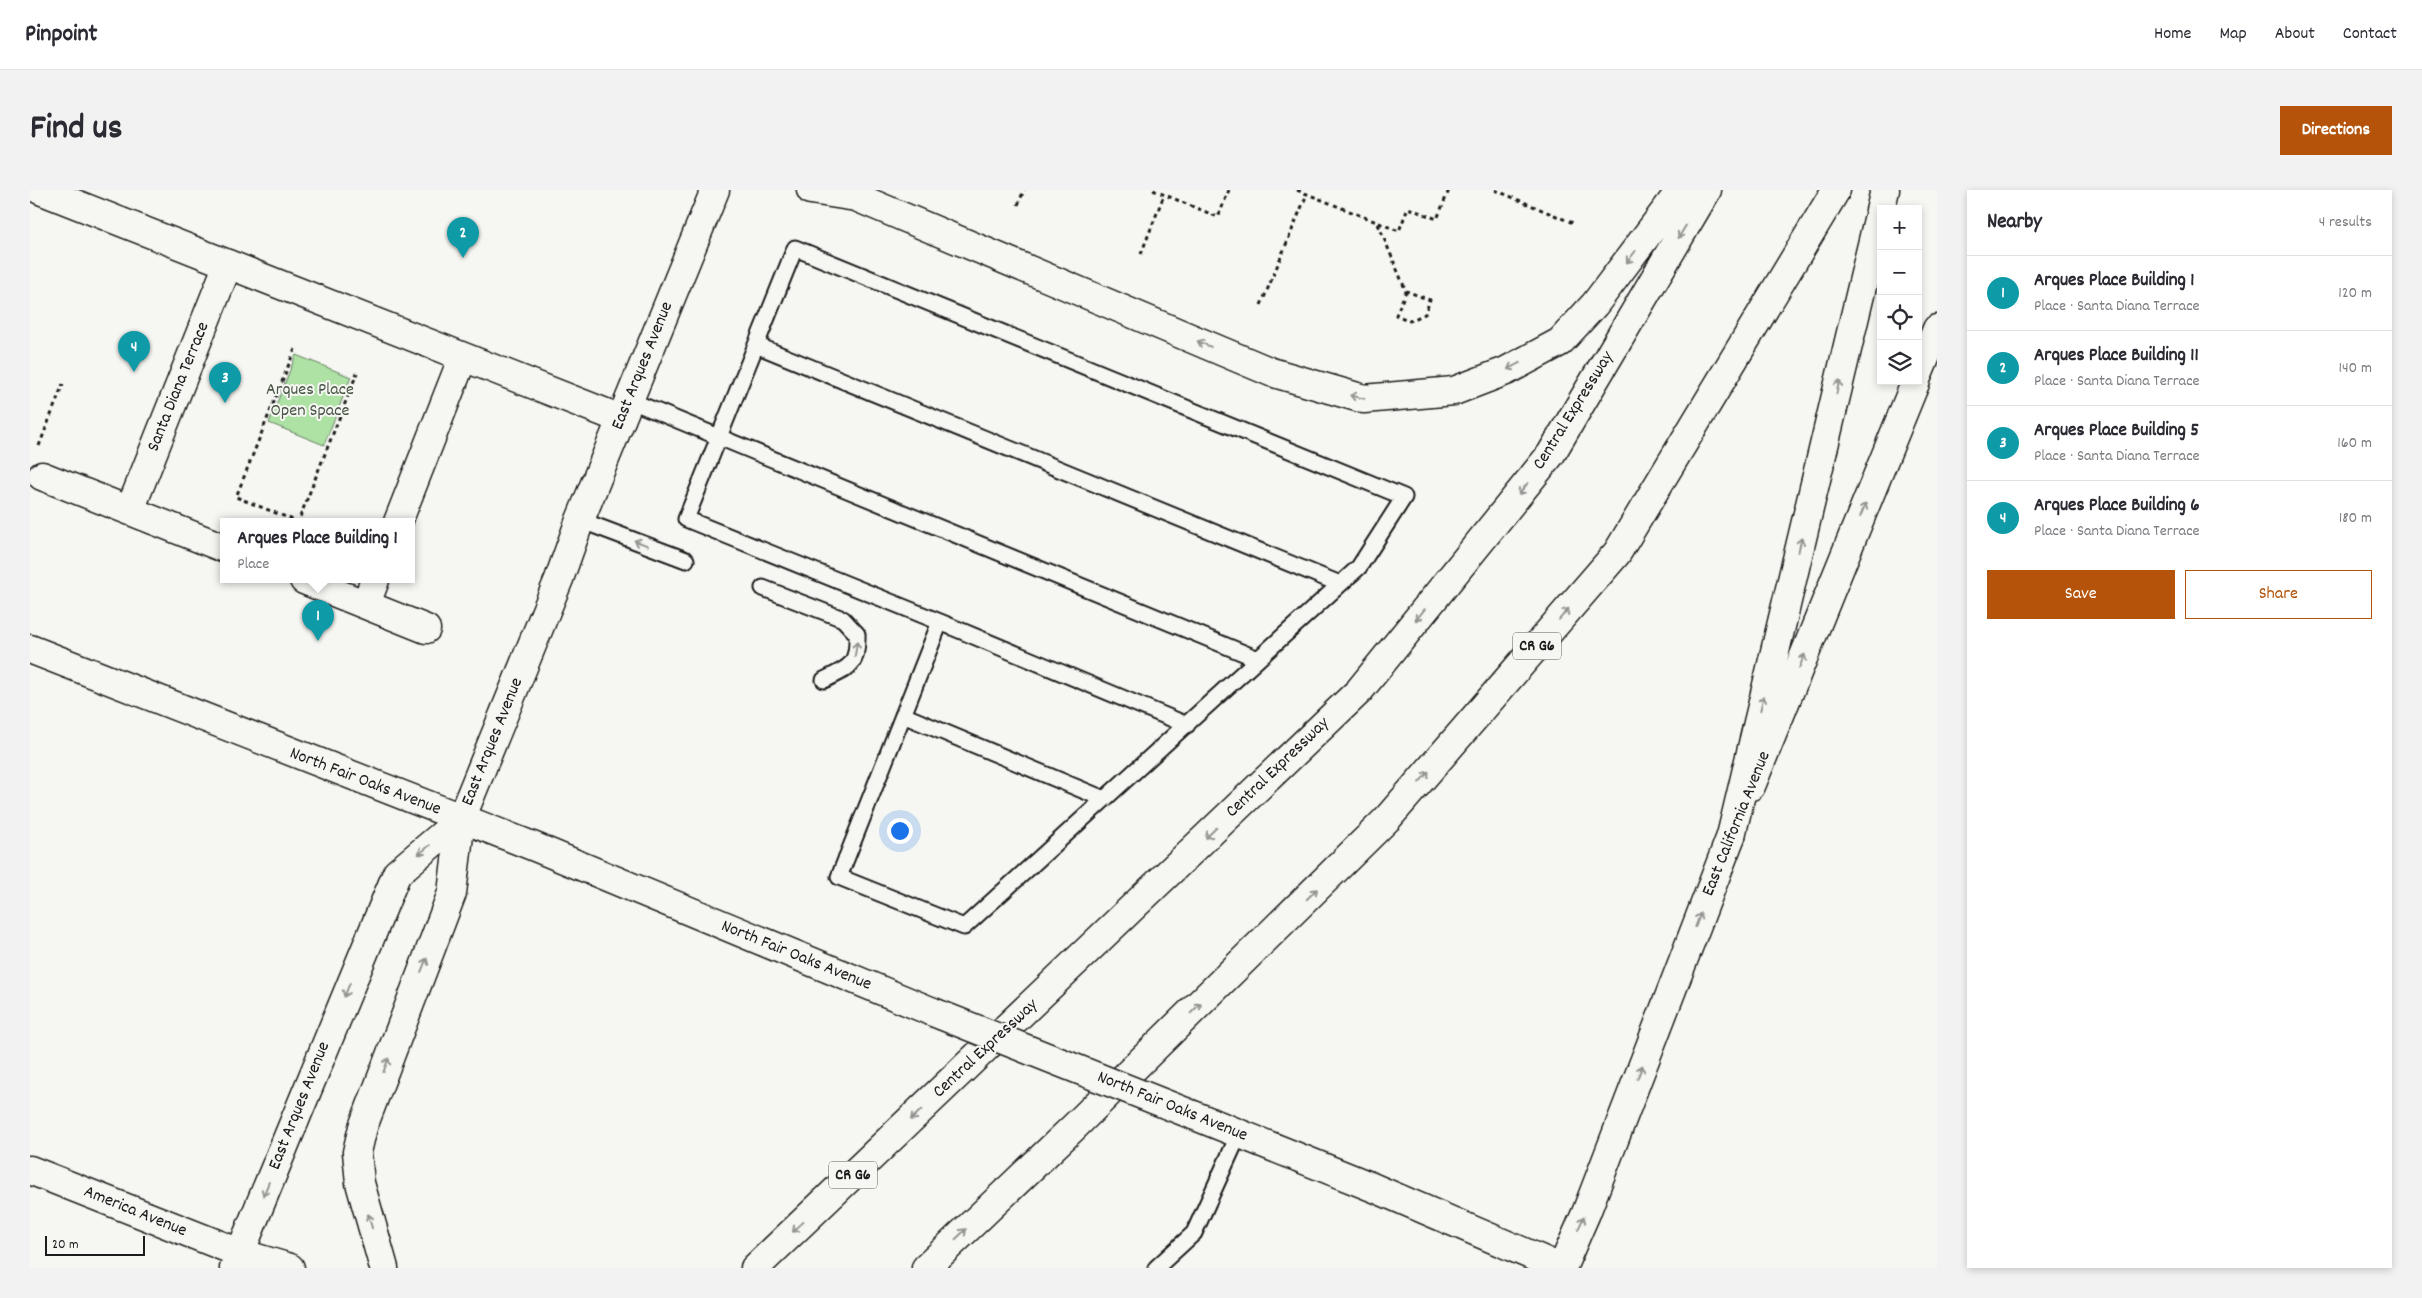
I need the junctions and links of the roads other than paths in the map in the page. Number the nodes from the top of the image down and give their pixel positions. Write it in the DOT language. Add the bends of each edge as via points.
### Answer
graph roads {
  1 [pos="40,190"];
  2 [pos="715,190"];
  3 [pos="812,190"];
  4 [pos="1681,190"];
  5 [pos="1707,190"];
  6 [pos="1836,190"];
  7 [pos="1885,190"];
  8 [pos="853,194"];
  9 [pos="228,264"];
  10 [pos="1937,329"];
  11 [pos="756,345"];
  12 [pos="463,357"];
  13 [pos="1922,365"];
  14 [pos="1914,385"];
  15 [pos="625,409"];
  16 [pos="719,436"];
  17 [pos="40,464"];
  18 [pos="130,510"];
  19 [pos="400,518"];
  20 [pos="580,520"];
  21 [pos="220,546"];
  22 [pos="686,560"];
  23 [pos="320,583"];
  24 [pos="1340,584"];
  25 [pos="763,588"];
  26 [pos="370,592"];
  27 [pos="940,622"];
  28 [pos="426,629"];
  29 [pos="30,649"];
  30 [pos="1258,659"];
  31 [pos="824,680"];
  32 [pos="903,715"];
  33 [pos="1187,724"];
  34 [pos="1104,800"];
  35 [pos="461,820"];
  36 [pos="1731,836"];
  37 [pos="1239,1134"];
  38 [pos="30,1170"];
  39 [pos="239,1263"];
  40 [pos="290,1268"];
  41 [pos="384,1268"];
  42 [pos="755,1268"];
  43 [pos="926,1268"];
  44 [pos="1156,1268"];
  45 [pos="1561,1268"];
  1 -- 9 [label="main road"];
  2 -- 15 [label="main road, East Arques Avenue"];
  3 -- 8 [label="main road"];
  4 -- 8 [label="main road, one-way" via="1595,304 1560,342 1506,371 1454,391 1364,399 1271,372"];
  5 -- 42 [label="main road, Central Expressway / CR G6, one-way" via="1551,454 1359,691"];
  43 -- 6 [label="main road, CR G6, one-way" via="1387,820 1618,553"];
  36 -- 7 [label="main road, one-way"];
  9 -- 12 [label="main road"];
  9 -- 18 [label="main road, Santa Diana Terrace"];
  10 -- 13 [label="main road"];
  11 -- 16 [label="lane"];
  11 -- 24 [label="lane"];
  11 -- 24 [label="lane" via="795,248 1404,497 1359,568"];
  12 -- 15 [label="main road"];
  12 -- 19 [label="main road"];
  36 -- 14 [label="main road, East California Avenue, one-way"];
  15 -- 16 [label="lane"];
  15 -- 20 [label="main road, East Arques Avenue"];
  16 -- 27 [label="lane" via="686,519"];
  16 -- 30 [label="lane"];
  17 -- 18 [label="main road"];
  18 -- 21 [label="main road"];
  22 -- 20 [label="lane, one-way"];
  20 -- 35 [label="main road, East Arques Avenue"];
  23 -- 26 [label="main road"];
  24 -- 30 [label="lane"];
  31 -- 25 [label="lane, one-way" via="849,668 858,653 857,634 843,619"];
  26 -- 28 [label="main road"];
  27 -- 32 [label="lane"];
  27 -- 33 [label="lane"];
  29 -- 35 [label="main road, North Fair Oaks Avenue"];
  30 -- 33 [label="lane"];
  32 -- 34 [label="lane"];
  32 -- 34 [label="lane" via="839,877 964,927"];
  33 -- 34 [label="lane"];
  35 -- 37 [label="main road, North Fair Oaks Avenue, bridge" via="535,847 933,1012"];
  35 -- 39 [label="main road, East Arques Avenue, one-way" via="396,873"];
  41 -- 35 [label="main road, one-way" via="360,1183 357,1152 362,1127 452,893"];
  45 -- 36 [label="main road, East California Avenue, one-way" via="1586,1213"];
  37 -- 44 [label="lane" via="1194,1233"];
  37 -- 45 [label="main road, North Fair Oaks Avenue"];
  38 -- 39 [label="main road, America Avenue"];
  39 -- 40 [label="main road, America Avenue"];
}
